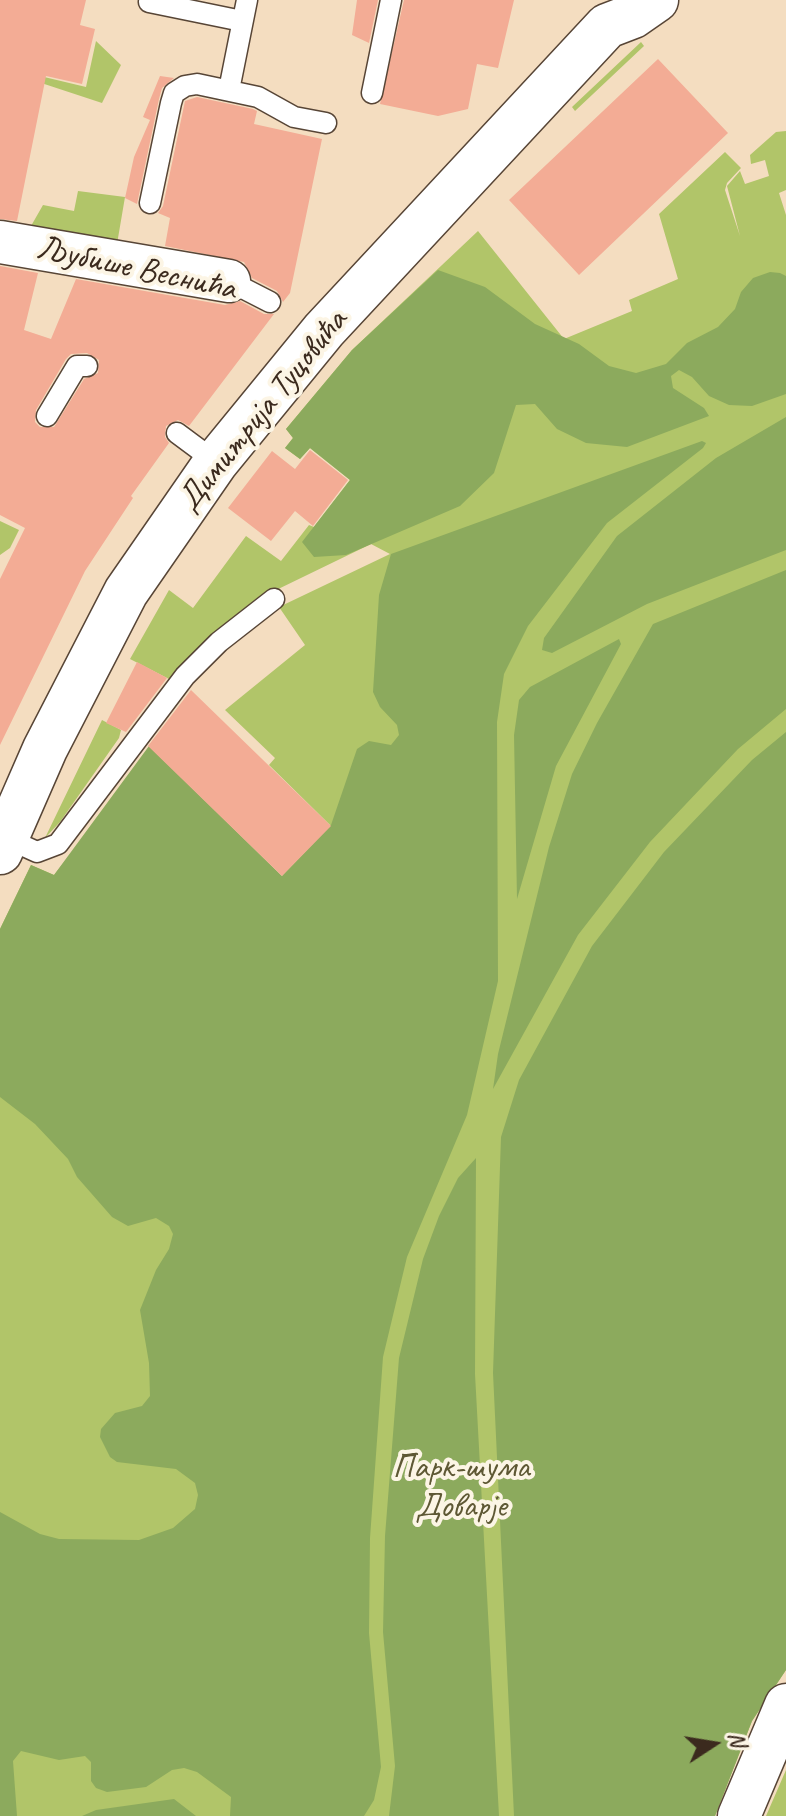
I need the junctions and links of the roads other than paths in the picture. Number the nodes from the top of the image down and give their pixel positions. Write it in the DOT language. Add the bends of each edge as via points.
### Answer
graph roads {
  1 [pos="247,0"];
  2 [pos="391,0"];
  3 [pos="656,0"];
  4 [pos="149,2"];
  5 [pos="599,18"];
  6 [pos="242,21"];
  7 [pos="229,90"];
  8 [pos="372,93"];
  9 [pos="326,123"];
  10 [pos="150,203"];
  11 [pos="0,242"];
  12 [pos="229,281"];
  13 [pos="270,302"];
  14 [pos="87,366"];
  15 [pos="47,416"];
  16 [pos="177,433"];
  17 [pos="216,462"];
  18 [pos="274,599"];
  19 [pos="15,782"];
  20 [pos="3,845"];
  21 [pos="786,1705"];
  22 [pos="739,1816"];
  1 -- 6 [label="lane"];
  2 -- 8 [label="lane"];
  3 -- 5 [label="street, Димитрија Туцовића" via="633,16"];
  4 -- 6 [label="lane"];
  5 -- 17 [label="street, Димитрија Туцовића" via="324,330"];
  6 -- 7 [label="lane"];
  7 -- 9 [label="lane" via="258,97 294,117"];
  7 -- 10 [label="lane" via="191,84 174,93"];
  11 -- 12 [label="street, Љубише Веснића"];
  12 -- 13 [label="lane, Љубише Веснића"];
  14 -- 15 [label="lane" via="77,366"];
  16 -- 17 [label="lane"];
  17 -- 19 [label="street, Димитрија Туцовића" via="126,592"];
  18 -- 20 [label="lane" via="185,676 58,844 37,852"];
  19 -- 20 [label="street, Димитрија Туцовића"];
  21 -- 22 [label="street"];
}
